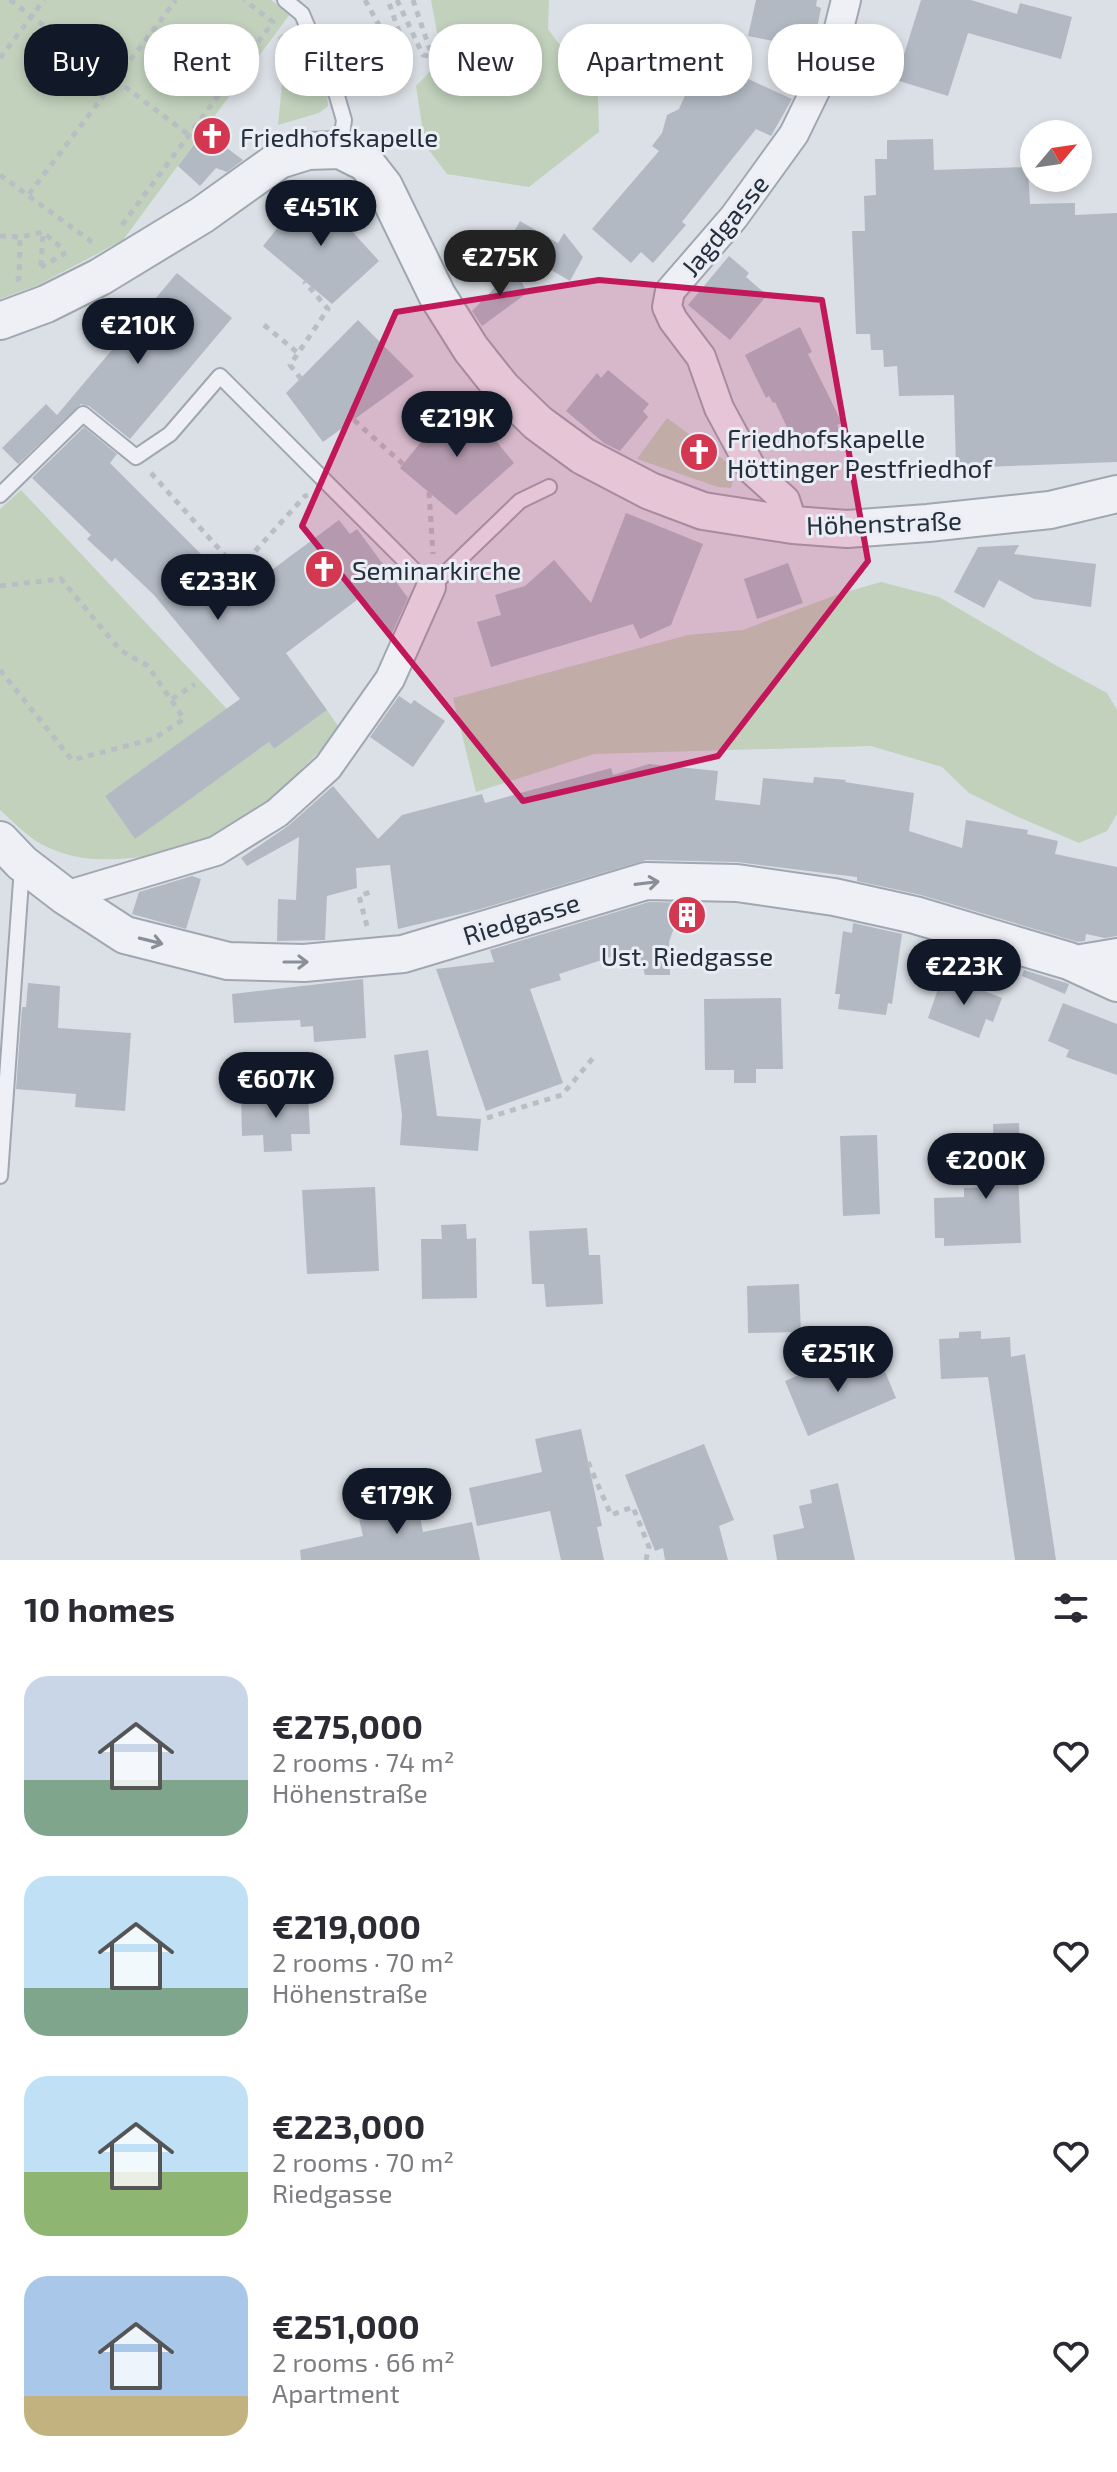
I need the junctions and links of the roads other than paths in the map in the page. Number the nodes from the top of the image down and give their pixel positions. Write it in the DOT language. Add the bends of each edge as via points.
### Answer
graph roads {
  1 [pos="285,0"];
  2 [pos="846,0"];
  3 [pos="340,150"];
  4 [pos="0,321"];
  5 [pos="549,487"];
  6 [pos="1117,494"];
  7 [pos="0,495"];
  8 [pos="793,525"];
  9 [pos="431,587"];
  10 [pos="11,852"];
  11 [pos="65,896"];
  12 [pos="1117,953"];
  13 [pos="1069,961"];
  14 [pos="1117,983"];
  15 [pos="0,1176"];
  1 -- 3 [label="lane" via="302,14 337,96 344,120"];
  2 -- 8 [label="street, Jagdgasse" via="832,56 794,134 734,217 670,291 667,307 701,357 719,408 753,471 785,500"];
  3 -- 4 [label="street" via="308,151 279,160 100,277"];
  3 -- 8 [label="street, Höhenstraße" via="366,163 384,186 462,336 493,378 538,423 583,456 650,491 703,511"];
  5 -- 9 [label="lane" via="520,501"];
  6 -- 8 [label="street, Höhenstraße" via="1050,510 928,523 847,529"];
  7 -- 9 [label="lane" via="83,414 136,457 170,434 220,376"];
  9 -- 11 [label="street" via="390,679 328,767 277,813 216,851"];
  10 -- 11 [label="street, Riedgasse"];
  10 -- 15 [label="lane"];
  11 -- 13 [label="street, Riedgasse, one-way" via="125,935 228,961 304,963 403,954 646,881 737,883 915,915"];
  12 -- 13 [label="street, Riedgasse"];
  13 -- 14 [label="street, Riedgasse"];
}
